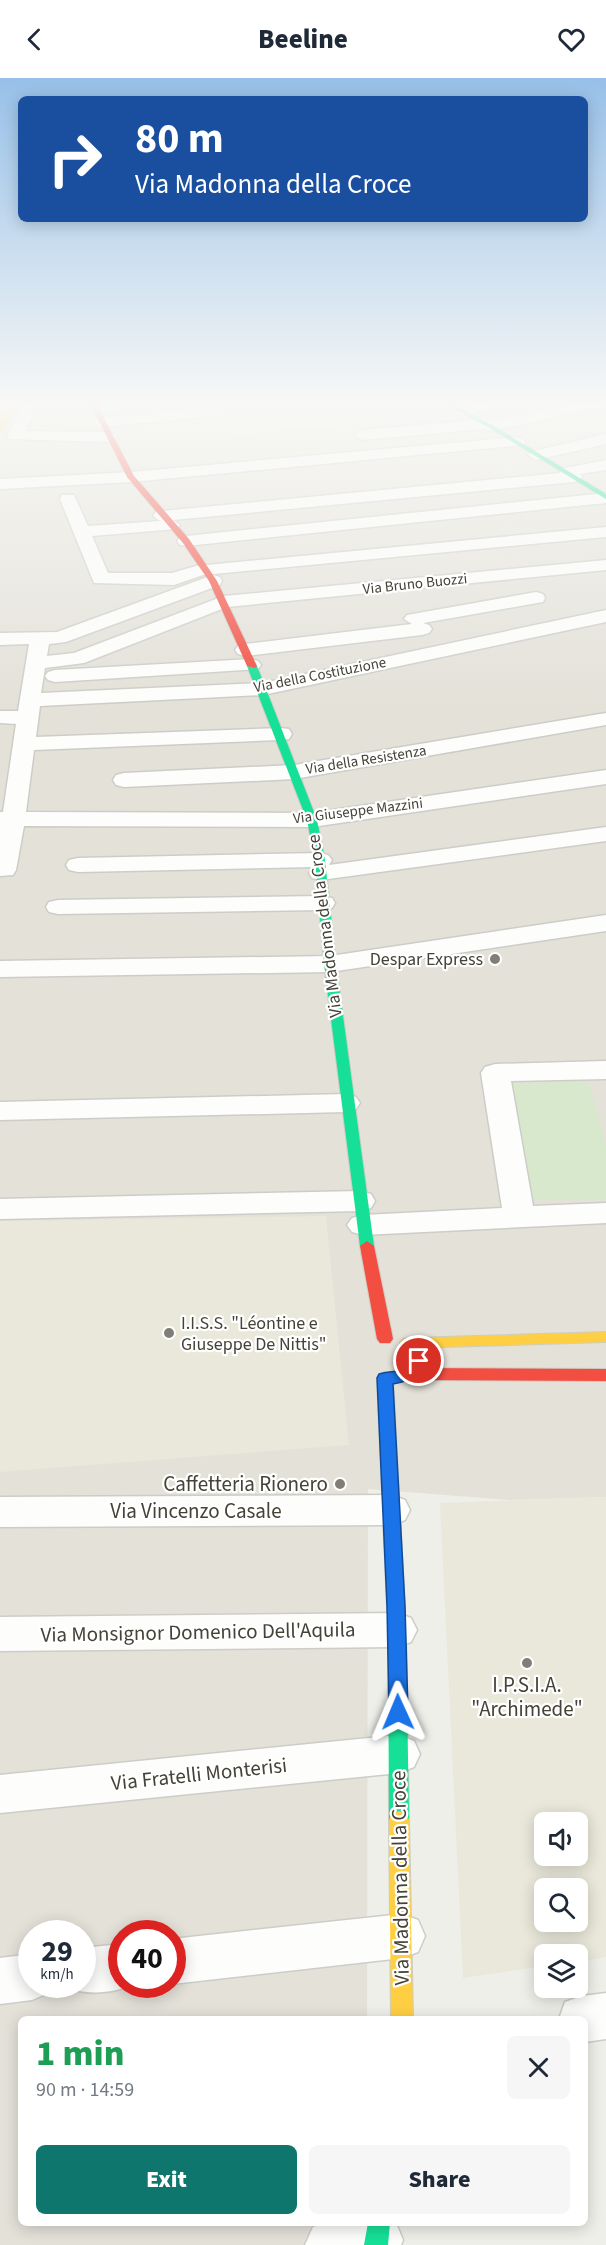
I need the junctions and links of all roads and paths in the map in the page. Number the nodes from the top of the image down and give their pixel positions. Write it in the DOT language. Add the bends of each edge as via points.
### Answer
graph roads {
  1 [pos="65,502"];
  2 [pos="151,502"];
  3 [pos="324,502"];
  4 [pos="566,502"];
  5 [pos="167,520"];
  6 [pos="82,532"];
  7 [pos="606,532"];
  8 [pos="186,541"];
  9 [pos="606,565"];
  10 [pos="209,574"];
  11 [pos="512,574"];
  12 [pos="387,587"];
  13 [pos="536,598"];
  14 [pos="224,602"];
  15 [pos="606,616"];
  16 [pos="418,624"];
  17 [pos="564,626"];
  18 [pos="0,639"];
  19 [pos="40,639"];
  20 [pos="580,639"];
  21 [pos="443,651"];
  22 [pos="248,657"];
  23 [pos="35,670"];
  24 [pos="263,689"];
  25 [pos="28,709"];
  26 [pos="0,717"];
  27 [pos="606,719"];
  28 [pos="281,734"];
  29 [pos="24,744"];
  30 [pos="294,772"];
  31 [pos="606,777"];
  32 [pos="124,780"];
  33 [pos="7,819"];
  34 [pos="312,820"];
  35 [pos="606,834"];
  36 [pos="78,865"];
  37 [pos="320,866"];
  38 [pos="4,870"];
  39 [pos="323,903"];
  40 [pos="58,907"];
  41 [pos="606,923"];
  42 [pos="330,964"];
  43 [pos="0,969"];
  44 [pos="604,1078"];
  45 [pos="346,1103"];
  46 [pos="0,1111"];
  47 [pos="0,1209"];
  48 [pos="362,1213"];
  49 [pos="606,1213"];
  50 [pos="519,1217"];
  51 [pos="606,1337"];
  52 [pos="385,1339"];
  53 [pos="408,1343"];
  54 [pos="371,1345"];
  55 [pos="369,1370"];
  56 [pos="409,1374"];
  57 [pos="606,1375"];
  58 [pos="385,1378"];
  59 [pos="392,1510"];
  60 [pos="0,1512"];
  61 [pos="397,1630"];
  62 [pos="0,1634"];
  63 [pos="399,1754"];
  64 [pos="0,1794"];
  65 [pos="402,1936"];
  66 [pos="186,1960"];
  67 [pos="18,1979"];
  68 [pos="0,1981"];
  69 [pos="402,2016"];
  70 [pos="606,2016"];
  71 [pos="588,2018"];
  1 -- 6 [label="street"];
  2 -- 5 [label="street, Via Madonna della Croce"];
  3 -- 5 [label="street"];
  4 -- 8 [label="street"];
  5 -- 6 [label="street"];
  5 -- 8 [label="street, Via Madonna della Croce"];
  6 -- 10 [label="street" via="101,579 174,579 196,571"];
  7 -- 10 [label="street"];
  8 -- 10 [label="street, Via Madonna della Croce"];
  9 -- 11 [label="street, Via Bruno Buozzi"];
  10 -- 14 [label="street, Via Madonna della Croce"];
  10 -- 19 [label="street" via="60,638"];
  11 -- 12 [label="street, Via Bruno Buozzi"];
  11 -- 13 [label="street"];
  12 -- 14 [label="street, Via Bruno Buozzi"];
  12 -- 16 [label="street"];
  13 -- 16 [label="street"];
  13 -- 17 [label="street"];
  14 -- 22 [label="street, Via Madonna della Croce"];
  14 -- 23 [label="street, Via Bruno Buozzi" via="77,659"];
  15 -- 17 [label="street, Via della Costituzione"];
  16 -- 21 [label="street"];
  16 -- 22 [label="street"];
  17 -- 20 [label="street"];
  17 -- 21 [label="street, Via della Costituzione"];
  18 -- 19 [label="street"];
  19 -- 23 [label="street"];
  21 -- 24 [label="street, Via della Costituzione"];
  22 -- 23 [label="street"];
  22 -- 24 [label="street, Via Madonna della Croce"];
  23 -- 25 [label="street"];
  24 -- 25 [label="street, Via della Costituzione"];
  24 -- 28 [label="street, Via Madonna della Croce"];
  25 -- 26 [label="street, Via della Costituzione"];
  25 -- 29 [label="street"];
  27 -- 30 [label="street, Via della Resistenza"];
  28 -- 29 [label="street"];
  28 -- 30 [label="street, Via Madonna della Croce"];
  29 -- 33 [label="street"];
  30 -- 32 [label="street, Via della Resistenza"];
  30 -- 34 [label="street, Via Madonna della Croce"];
  31 -- 34 [label="street, Via Giuseppe Mazzini"];
  33 -- 34 [label="street, Via Giuseppe Mazzini"];
  33 -- 38 [label="street"];
  34 -- 37 [label="street, Via Madonna della Croce"];
  35 -- 37 [label="street"];
  36 -- 37 [label="street"];
  37 -- 39 [label="street, Via Madonna della Croce"];
  39 -- 40 [label="street"];
  39 -- 42 [label="street, Via Madonna della Croce"];
  41 -- 42 [label="street"];
  42 -- 43 [label="street"];
  42 -- 45 [label="street, Via Madonna della Croce"];
  44 -- 50 [label="street" via="495,1073"];
  45 -- 46 [label="street"];
  45 -- 48 [label="street, Via Madonna della Croce"];
  47 -- 48 [label="street"];
  48 -- 50 [label="street"];
  48 -- 52 [label="street, Via Madonna della Croce"];
  49 -- 50 [label="street"];
  51 -- 53 [label="street"];
  52 -- 53 [label="street"];
  52 -- 54 [label="street"];
  53 -- 56 [label="street" via="419,1357 417,1367"];
  55 -- 58 [label="street"];
  56 -- 57 [label="street"];
  56 -- 58 [label="street"];
  58 -- 59 [label="street, Via Madonna della Croce"];
  59 -- 60 [label="street, Via Vincenzo Casale"];
  59 -- 61 [label="street, Via Madonna della Croce"];
  61 -- 62 [label="street, Via Monsignor Domenico Dell'Aquila"];
  61 -- 63 [label="street, Via Madonna della Croce"];
  63 -- 64 [label="street, Via Fratelli Monterisi"];
  63 -- 65 [label="street, Via Madonna della Croce"];
  65 -- 66 [label="street"];
  65 -- 69 [label="street, Via Madonna della Croce"];
  67 -- 68 [label="street"];
  70 -- 71 [label="street"];
}
